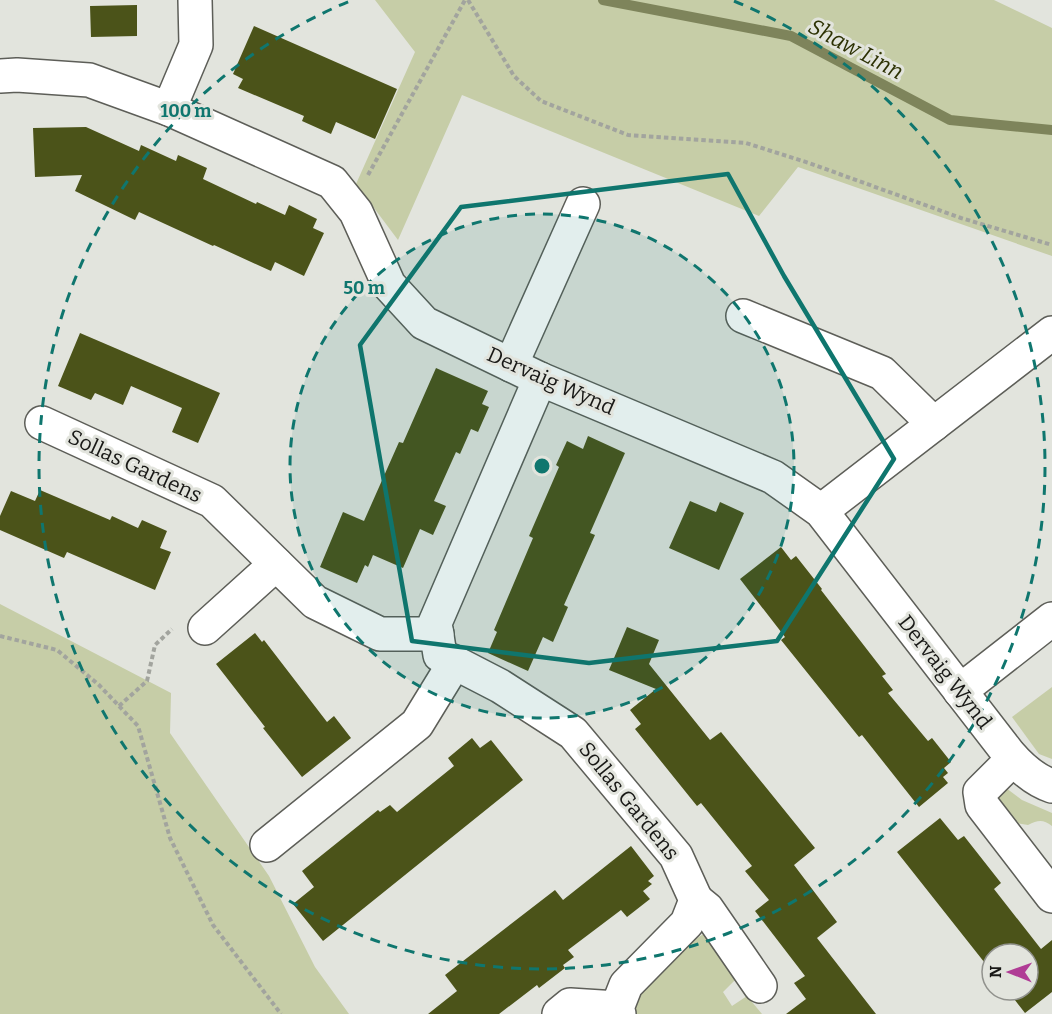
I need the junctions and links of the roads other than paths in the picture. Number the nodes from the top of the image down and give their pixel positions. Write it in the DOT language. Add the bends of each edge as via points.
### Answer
graph roads {
  1 [pos="195,0"];
  2 [pos="0,76"];
  3 [pos="169,109"];
  4 [pos="583,204"];
  5 [pos="743,316"];
  6 [pos="1052,333"];
  7 [pos="511,365"];
  8 [pos="540,379"];
  9 [pos="42,423"];
  10 [pos="934,424"];
  11 [pos="820,512"];
  12 [pos="276,564"];
  13 [pos="1052,619"];
  14 [pos="206,628"];
  15 [pos="437,634"];
  16 [pos="455,662"];
  17 [pos="960,691"];
  18 [pos="1013,759"];
  19 [pos="1052,786"];
  20 [pos="267,845"];
  21 [pos="1052,896"];
  22 [pos="696,900"];
  23 [pos="760,986"];
  24 [pos="618,1011"];
  25 [pos="559,1014"];
  1 -- 3 [label="street" via="196,45"];
  2 -- 3 [label="street, Dervaig Wynd" via="89,80"];
  3 -- 7 [label="street, Dervaig Wynd" via="332,182 356,212 389,285 424,323"];
  4 -- 7 [label="street"];
  5 -- 10 [label="street" via="882,373"];
  6 -- 10 [label="street"];
  7 -- 8 [label="street, Dervaig Wynd"];
  8 -- 11 [label="street, Dervaig Wynd" via="773,477"];
  8 -- 15 [label="street" via="435,623"];
  9 -- 12 [label="street, Sollas Gardens" via="212,501"];
  10 -- 11 [label="street"];
  11 -- 17 [label="street, Dervaig Wynd"];
  12 -- 14 [label="street"];
  12 -- 15 [label="street, Sollas Gardens" via="315,602 380,634"];
  13 -- 17 [label="street"];
  15 -- 16 [label="street, Sollas Gardens" via="440,655"];
  16 -- 20 [label="street" via="417,724"];
  16 -- 22 [label="street, Sollas Gardens" via="573,733 676,855"];
  17 -- 18 [label="street, Dervaig Wynd"];
  18 -- 19 [label="street, Dervaig Wynd" via="1022,769"];
  18 -- 21 [label="street" via="980,792 982,805"];
  22 -- 23 [label="street, Sollas Gardens" via="707,909"];
  22 -- 24 [label="street" via="687,923 626,986"];
  24 -- 25 [label="street" via="570,1005"];
}
